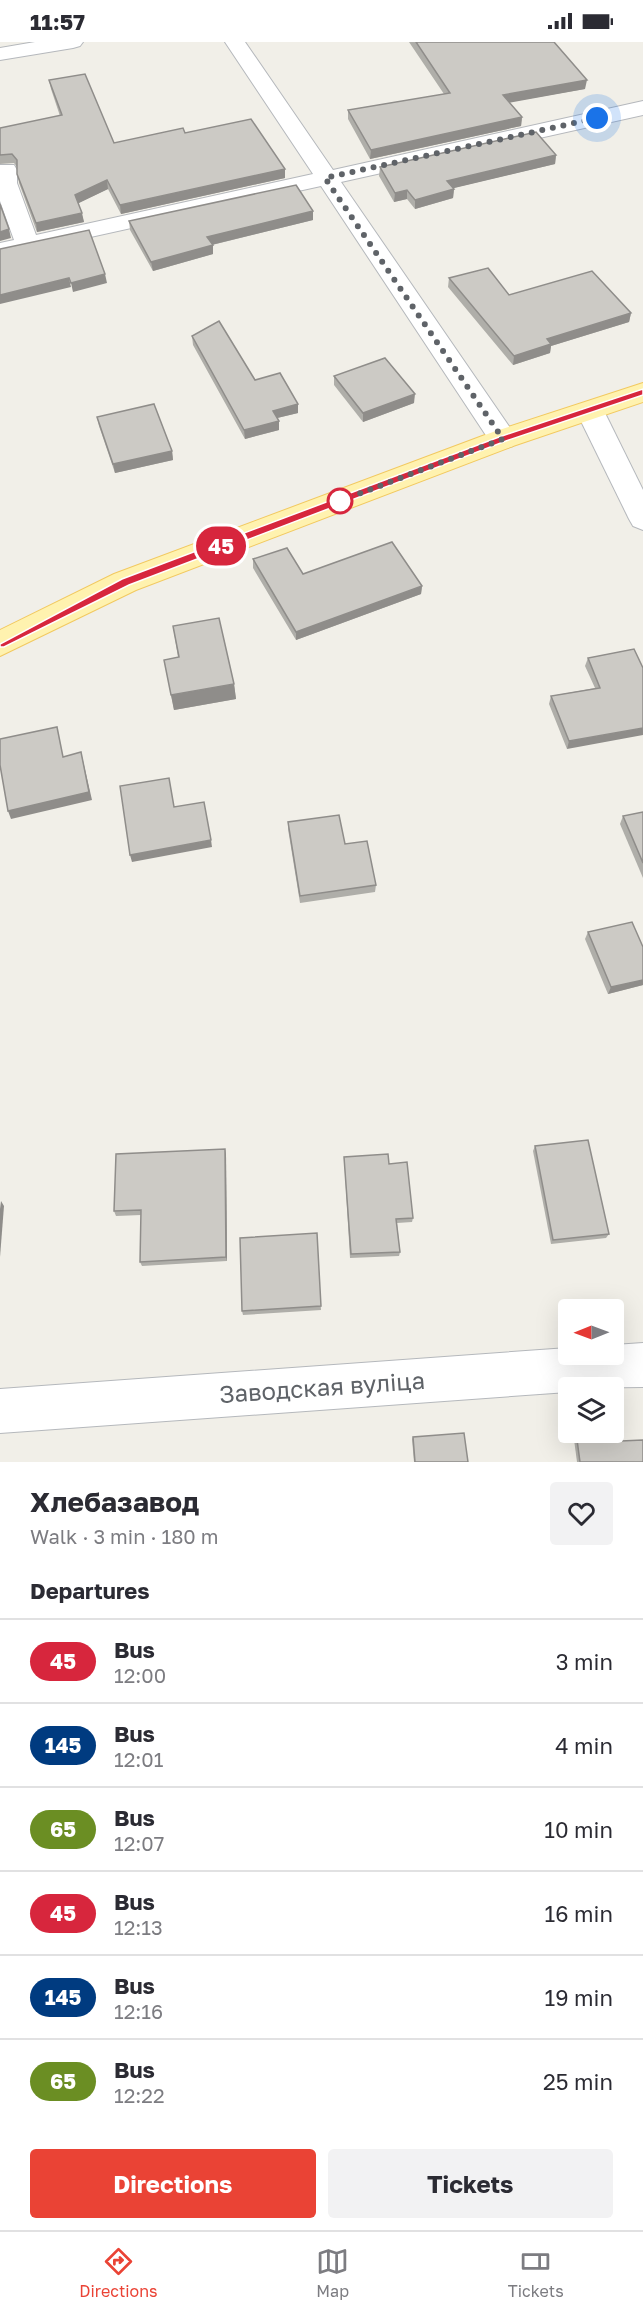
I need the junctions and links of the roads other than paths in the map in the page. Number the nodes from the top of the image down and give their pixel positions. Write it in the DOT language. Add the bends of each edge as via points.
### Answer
graph roads {
  1 [pos="73,42"];
  2 [pos="235,42"];
  3 [pos="0,54"];
  4 [pos="643,108"];
  5 [pos="6,170"];
  6 [pos="325,178"];
  7 [pos="28,244"];
  8 [pos="0,250"];
  9 [pos="643,392"];
  10 [pos="590,411"];
  11 [pos="503,439"];
  12 [pos="643,519"];
  13 [pos="0,644"];
  14 [pos="643,1365"];
  15 [pos="0,1411"];
  1 -- 3 [label="street"];
  2 -- 6 [label="street"];
  4 -- 6 [label="street"];
  5 -- 7 [label="street" via="5,183"];
  6 -- 7 [label="street"];
  6 -- 11 [label="street"];
  7 -- 8 [label="street"];
  9 -- 10 [label="main road"];
  10 -- 11 [label="main road"];
  10 -- 12 [label="street"];
  11 -- 13 [label="main road" via="125,582"];
  14 -- 15 [label="street, Заводская вуліца"];
}
